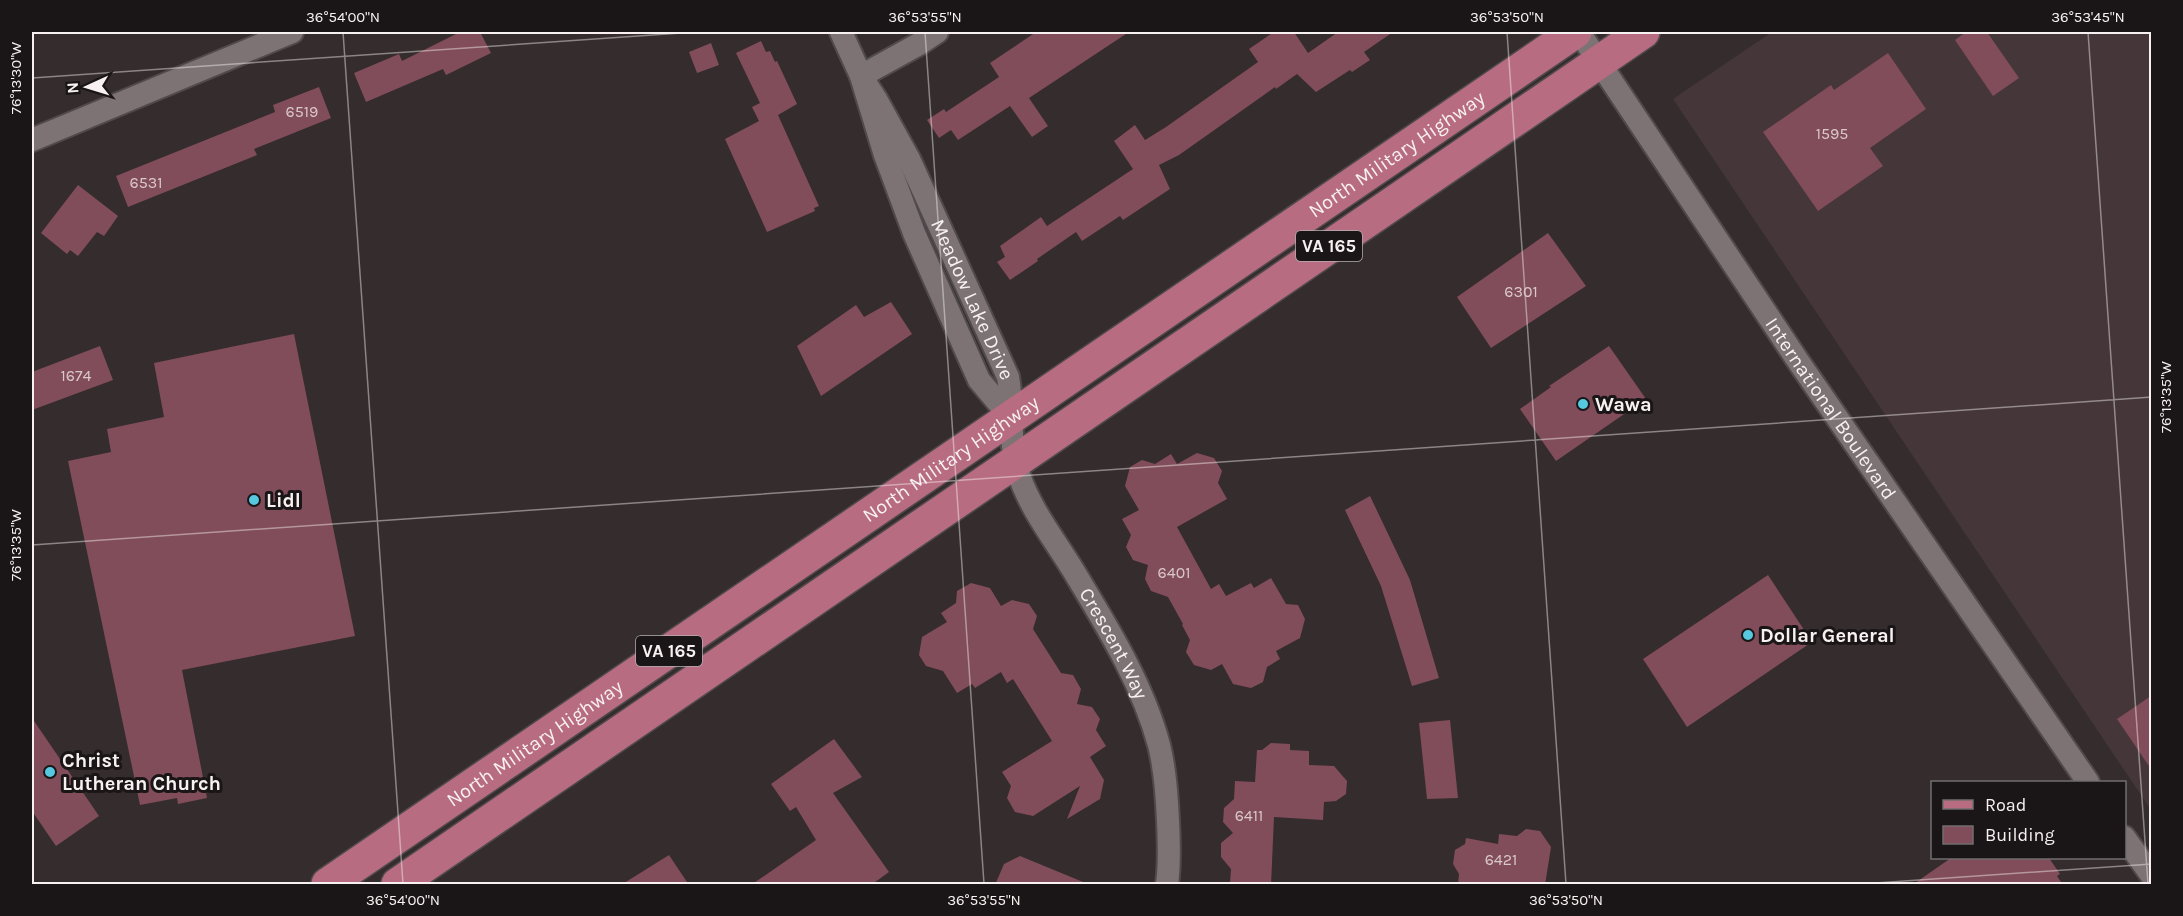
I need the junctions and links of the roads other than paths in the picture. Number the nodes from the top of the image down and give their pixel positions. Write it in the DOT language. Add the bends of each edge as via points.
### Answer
graph roads {
  1 [pos="292,32"];
  2 [pos="841,32"];
  3 [pos="937,32"];
  4 [pos="1577,32"];
  5 [pos="1643,32"];
  6 [pos="1599,62"];
  7 [pos="861,76"];
  8 [pos="32,140"];
  9 [pos="1011,418"];
  10 [pos="1015,461"];
  11 [pos="2087,781"];
  12 [pos="2126,840"];
  13 [pos="2151,876"];
  14 [pos="328,885"];
  15 [pos="398,885"];
  16 [pos="1167,885"];
  1 -- 8 [label="street"];
  2 -- 7 [label="street, Meadow Lake Drive"];
  3 -- 7 [label="street"];
  4 -- 6 [label="street, International Boulevard"];
  4 -- 9 [label="main road, North Military Highway / VA 165"];
  5 -- 6 [label="main road, North Military Highway / VA 165"];
  6 -- 10 [label="main road, North Military Highway / VA 165"];
  6 -- 11 [label="street, International Boulevard" via="1798,361"];
  7 -- 9 [label="street, Meadow Lake Drive" via="914,233 979,380"];
  9 -- 10 [label="street, Crescent Way"];
  9 -- 14 [label="main road, North Military Highway / VA 165"];
  10 -- 15 [label="main road, North Military Highway / VA 165"];
  10 -- 16 [label="street, Crescent Way" via="1030,502 1121,652 1145,704 1159,745 1167,789"];
  12 -- 13 [label="street"];
}
